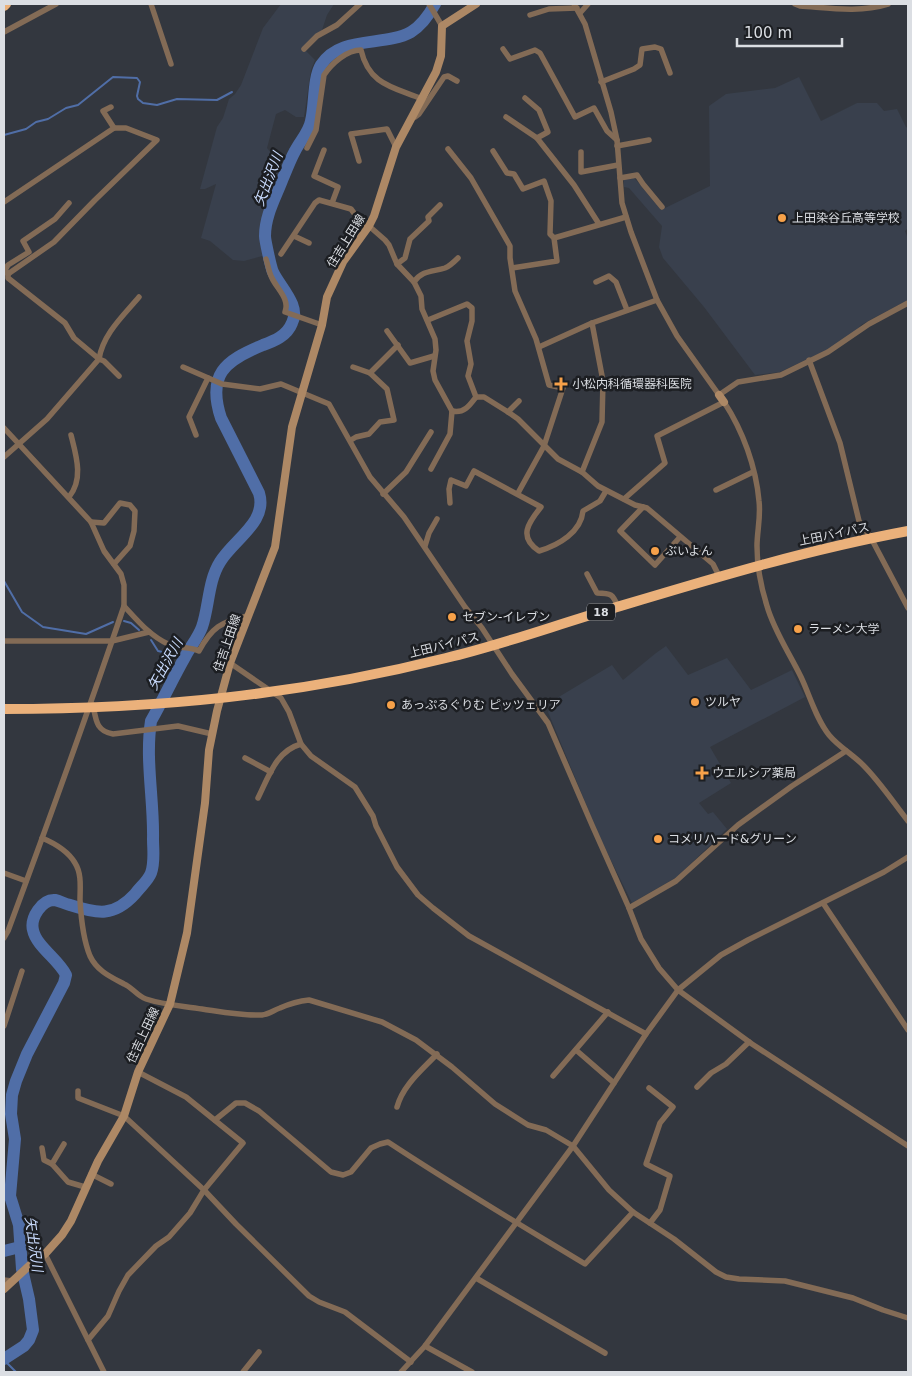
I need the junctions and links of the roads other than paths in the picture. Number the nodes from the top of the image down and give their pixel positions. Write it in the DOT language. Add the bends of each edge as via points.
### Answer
graph roads {
  1 [pos="56,4"];
  2 [pos="151,4"];
  3 [pos="360,4"];
  4 [pos="430,4"];
  5 [pos="476,4"];
  6 [pos="588,4"];
  7 [pos="795,4"];
  8 [pos="888,4"];
  9 [pos="577,8"];
  10 [pos="530,15"];
  11 [pos="442,26"];
  12 [pos="4,32"];
  13 [pos="304,48"];
  14 [pos="503,49"];
  15 [pos="171,64"];
  16 [pos="670,73"];
  17 [pos="457,81"];
  18 [pos="601,82"];
  19 [pos="439,84"];
  20 [pos="424,96"];
  21 [pos="525,98"];
  22 [pos="111,107"];
  23 [pos="413,116"];
  24 [pos="506,117"];
  25 [pos="114,128"];
  26 [pos="537,138"];
  27 [pos="649,140"];
  28 [pos="617,143"];
  29 [pos="396,147"];
  30 [pos="307,148"];
  31 [pos="448,149"];
  32 [pos="324,150"];
  33 [pos="493,151"];
  34 [pos="581,152"];
  35 [pos="359,161"];
  36 [pos="618,165"];
  37 [pos="620,178"];
  38 [pos="4,202"];
  39 [pos="69,203"];
  40 [pos="332,203"];
  41 [pos="440,205"];
  42 [pos="662,207"];
  43 [pos="626,217"];
  44 [pos="600,224"];
  45 [pos="369,226"];
  46 [pos="294,236"];
  47 [pos="554,238"];
  48 [pos="309,243"];
  49 [pos="281,254"];
  50 [pos="266,258"];
  51 [pos="458,258"];
  52 [pos="397,264"];
  53 [pos="512,268"];
  54 [pos="8,274"];
  55 [pos="414,282"];
  56 [pos="596,282"];
  57 [pos="138,297"];
  58 [pos="657,300"];
  59 [pos="908,303"];
  60 [pos="627,310"];
  61 [pos="428,320"];
  62 [pos="592,323"];
  63 [pos="322,325"];
  64 [pos="386,331"];
  65 [pos="398,345"];
  66 [pos="539,347"];
  67 [pos="434,356"];
  68 [pos="99,359"];
  69 [pos="809,360"];
  70 [pos="184,367"];
  71 [pos="353,367"];
  72 [pos="370,372"];
  73 [pos="119,376"];
  74 [pos="209,378"];
  75 [pos="301,391"];
  76 [pos="719,395"];
  77 [pos="476,397"];
  78 [pos="520,401"];
  79 [pos="724,402"];
  80 [pos="452,411"];
  81 [pos="508,412"];
  82 [pos="4,428"];
  83 [pos="431,432"];
  84 [pos="71,435"];
  85 [pos="196,435"];
  86 [pos="350,440"];
  87 [pos="18,443"];
  88 [pos="544,446"];
  89 [pos="4,457"];
  90 [pos="430,469"];
  91 [pos="582,472"];
  92 [pos="754,472"];
  93 [pos="716,490"];
  94 [pos="606,491"];
  95 [pos="518,493"];
  96 [pos="383,494"];
  97 [pos="69,497"];
  98 [pos="624,499"];
  99 [pos="450,503"];
  100 [pos="643,506"];
  101 [pos="437,519"];
  102 [pos="92,522"];
  103 [pos="908,531"];
  104 [pos="680,537"];
  105 [pos="871,538"];
  106 [pos="425,546"];
  107 [pos="114,564"];
  108 [pos="757,565"];
  109 [pos="588,574"];
  110 [pos="719,576"];
  111 [pos="124,606"];
  112 [pos="618,607"];
  113 [pos="908,608"];
  114 [pos="247,616"];
  115 [pos="149,632"];
  116 [pos="4,641"];
  117 [pos="112,641"];
  118 [pos="493,646"];
  119 [pos="230,663"];
  120 [pos="92,697"];
  121 [pos="4,709"];
  122 [pos="212,734"];
  123 [pos="301,744"];
  124 [pos="846,751"];
  125 [pos="245,758"];
  126 [pos="271,772"];
  127 [pos="258,798"];
  128 [pos="908,821"];
  129 [pos="42,838"];
  130 [pos="908,857"];
  131 [pos="4,873"];
  132 [pos="26,881"];
  133 [pos="823,903"];
  134 [pos="629,908"];
  135 [pos="4,938"];
  136 [pos="22,971"];
  137 [pos="678,990"];
  138 [pos="170,1004"];
  139 [pos="608,1012"];
  140 [pos="4,1026"];
  141 [pos="908,1030"];
  142 [pos="646,1034"];
  143 [pos="749,1042"];
  144 [pos="576,1050"];
  145 [pos="436,1054"];
  146 [pos="138,1072"];
  147 [pos="552,1076"];
  148 [pos="614,1083"];
  149 [pos="697,1086"];
  150 [pos="649,1088"];
  151 [pos="78,1091"];
  152 [pos="397,1106"];
  153 [pos="124,1116"];
  154 [pos="215,1120"];
  155 [pos="64,1144"];
  156 [pos="573,1146"];
  157 [pos="908,1146"];
  158 [pos="42,1148"];
  159 [pos="52,1164"];
  160 [pos="91,1174"];
  161 [pos="111,1184"];
  162 [pos="85,1187"];
  163 [pos="204,1190"];
  164 [pos="633,1212"];
  165 [pos="517,1222"];
  166 [pos="650,1223"];
  167 [pos="45,1254"];
  168 [pos="476,1278"];
  169 [pos="11,1279"];
  170 [pos="4,1289"];
  171 [pos="908,1318"];
  172 [pos="88,1340"];
  173 [pos="425,1346"];
  174 [pos="259,1352"];
  175 [pos="605,1354"];
  176 [pos="411,1362"];
  177 [pos="104,1372"];
  178 [pos="243,1372"];
  179 [pos="401,1372"];
  180 [pos="472,1372"];
  1 -- 12 [label="street"];
  2 -- 15 [label="street"];
  3 -- 13 [label="street"];
  4 -- 11 [label="street"];
  5 -- 11 [label="main road"];
  6 -- 9 [label="street"];
  7 -- 8 [label="street" via="855,10"];
  9 -- 10 [label="street" via="549,9"];
  9 -- 18 [label="street"];
  11 -- 20 [label="main road, 住吉上田線" via="439,64"];
  14 -- 28 [label="street" via="510,59 535,50 540,53 575,117 594,108"];
  16 -- 18 [label="street" via="661,49 655,47 642,49 640,65 634,69"];
  17 -- 19 [label="street" via="446,76"];
  18 -- 28 [label="street"];
  19 -- 20 [label="street"];
  19 -- 23 [label="street" via="418,114"];
  20 -- 23 [label="main road, 住吉上田線"];
  20 -- 30 [label="street" via="380,82 370,72 361,50 349,52 324,75 316,130"];
  21 -- 26 [label="street" via="539,110 548,132"];
  22 -- 25 [label="street" via="103,111"];
  23 -- 29 [label="main road, 住吉上田線"];
  24 -- 26 [label="street"];
  25 -- 38 [label="street"];
  25 -- 54 [label="street" via="126,128 157,140 54,242"];
  26 -- 44 [label="street"];
  27 -- 28 [label="street"];
  28 -- 36 [label="street"];
  29 -- 35 [label="street" via="387,129 351,134"];
  29 -- 45 [label="main road, 住吉上田線"];
  31 -- 53 [label="street" via="499,224 510,246"];
  32 -- 40 [label="street" via="314,176 338,187"];
  33 -- 47 [label="street" via="507,173 514,174 523,189 544,181 551,201 550,234"];
  34 -- 36 [label="street" via="581,172"];
  36 -- 37 [label="street"];
  37 -- 42 [label="street" via="638,175"];
  37 -- 43 [label="street"];
  39 -- 54 [label="street" via="55,219 24,241 29,252 8,265 5,270"];
  40 -- 45 [label="street" via="351,209 362,224"];
  40 -- 46 [label="street" via="319,200 315,203"];
  41 -- 52 [label="street" via="410,239 405,258"];
  43 -- 44 [label="street"];
  43 -- 58 [label="street"];
  44 -- 47 [label="street"];
  45 -- 52 [label="street" via="390,245"];
  45 -- 63 [label="main road, 住吉上田線" via="343,262 327,297"];
  46 -- 48 [label="street"];
  46 -- 49 [label="street"];
  47 -- 53 [label="street" via="557,261"];
  50 -- 63 [label="street" via="271,277 284,296 285,312"];
  51 -- 55 [label="street" via="446,268 424,272"];
  52 -- 55 [label="street"];
  53 -- 66 [label="street" via="515,291"];
  54 -- 68 [label="street" via="8,278 65,323 74,338"];
  55 -- 61 [label="street"];
  56 -- 60 [label="street" via="609,276 616,282"];
  57 -- 68 [label="street" via="106,337"];
  58 -- 60 [label="street"];
  58 -- 76 [label="street" via="677,336"];
  59 -- 69 [label="street" via="868,324 828,352"];
  60 -- 62 [label="street"];
  61 -- 67 [label="street" via="435,339"];
  61 -- 77 [label="street" via="467,304 472,308 467,341 471,364 468,376"];
  62 -- 66 [label="street"];
  62 -- 91 [label="street" via="603,381 602,422"];
  63 -- 75 [label="main road, 住吉上田線"];
  64 -- 65 [label="street"];
  65 -- 67 [label="street" via="410,363"];
  65 -- 72 [label="street"];
  66 -- 88 [label="street" via="549,385 563,388"];
  67 -- 80 [label="street" via="435,380"];
  68 -- 73 [label="street"];
  68 -- 87 [label="street" via="47,419"];
  69 -- 76 [label="street" via="781,375 738,382"];
  69 -- 105 [label="street" via="840,443 859,521"];
  70 -- 74 [label="street"];
  71 -- 72 [label="street"];
  72 -- 86 [label="street" via="387,389 394,420 380,422 369,434"];
  74 -- 75 [label="street" via="222,384 260,389 281,384"];
  74 -- 85 [label="street" via="189,417"];
  75 -- 86 [label="street" via="329,404"];
  75 -- 114 [label="main road, 住吉上田線" via="292,427 275,547"];
  76 -- 79 [label="main road"];
  77 -- 80 [label="street" via="466,409"];
  77 -- 81 [label="street" via="484,397"];
  78 -- 81 [label="street"];
  79 -- 92 [label="street" via="740,430"];
  79 -- 98 [label="street" via="657,436 665,462"];
  80 -- 90 [label="street" via="450,434"];
  81 -- 88 [label="street"];
  82 -- 87 [label="street"];
  83 -- 96 [label="street" via="406,472"];
  84 -- 97 [label="street" via="78,474"];
  86 -- 96 [label="street"];
  87 -- 89 [label="street"];
  87 -- 97 [label="street"];
  88 -- 91 [label="street" via="558,459"];
  88 -- 95 [label="street"];
  91 -- 94 [label="street"];
  92 -- 93 [label="street"];
  92 -- 108 [label="street" via="760,523"];
  94 -- 95 [label="street" via="600,501 583,511 578,528 550,548 539,551 533,547 526,529 541,506"];
  94 -- 98 [label="street"];
  95 -- 99 [label="street" via="474,470 466,486 452,480"];
  96 -- 106 [label="street"];
  97 -- 102 [label="street"];
  98 -- 100 [label="street"];
  100 -- 104 [label="street"];
  100 -- 104 [label="street" via="620,530 654,564"];
  101 -- 106 [label="street"];
  102 -- 107 [label="street" via="104,551"];
  102 -- 107 [label="street" via="104,523 120,503 130,505 135,511 130,546"];
  103 -- 105 [label="highway, 上田バイパス / 18"];
  104 -- 110 [label="street" via="713,564"];
  105 -- 108 [label="highway, 上田バイパス / 18"];
  105 -- 113 [label="street"];
  106 -- 118 [label="street"];
  107 -- 111 [label="street" via="124,585"];
  108 -- 110 [label="highway, 上田バイパス / 18"];
  108 -- 124 [label="street" via="767,607 820,720"];
  109 -- 112 [label="street" via="597,593 613,596"];
  110 -- 112 [label="highway, 上田バイパス / 18"];
  111 -- 115 [label="street"];
  111 -- 117 [label="street"];
  112 -- 118 [label="highway, 上田バイパス / 18"];
  114 -- 115 [label="street" via="223,622 207,636 199,651 170,645"];
  114 -- 119 [label="main road, 住吉上田線"];
  115 -- 117 [label="street"];
  116 -- 117 [label="street"];
  117 -- 120 [label="street"];
  118 -- 121 [label="highway, 上田バイパス / 18" via="383,673 293,690 168,704"];
  118 -- 134 [label="street" via="548,723"];
  119 -- 122 [label="main road, 住吉上田線"];
  119 -- 123 [label="street" via="280,698"];
  120 -- 122 [label="street" via="97,724 102,731 113,734 178,726"];
  120 -- 129 [label="street"];
  122 -- 138 [label="main road, 住吉上田線" via="187,933"];
  123 -- 126 [label="street" via="282,753"];
  123 -- 139 [label="street" via="311,756 355,787 397,867 418,895 469,936"];
  124 -- 128 [label="street" via="878,782"];
  124 -- 134 [label="street" via="738,825 676,880"];
  125 -- 126 [label="street"];
  126 -- 127 [label="street"];
  129 -- 132 [label="street"];
  129 -- 138 [label="street" via="75,862 80,875 81,915 87,948 96,965 139,996"];
  130 -- 133 [label="street"];
  131 -- 132 [label="street"];
  132 -- 135 [label="street"];
  133 -- 137 [label="street" via="721,956"];
  133 -- 141 [label="street"];
  134 -- 137 [label="street" via="641,940"];
  136 -- 140 [label="street"];
  137 -- 142 [label="street"];
  137 -- 143 [label="street"];
  138 -- 145 [label="street" via="266,1015 309,1000 382,1022"];
  138 -- 146 [label="main road, 住吉上田線"];
  139 -- 142 [label="street"];
  139 -- 144 [label="street"];
  142 -- 148 [label="street"];
  143 -- 149 [label="street"];
  143 -- 157 [label="street"];
  144 -- 147 [label="street"];
  144 -- 148 [label="street"];
  145 -- 152 [label="street" via="406,1088"];
  145 -- 156 [label="street" via="495,1104 528,1125 546,1130"];
  146 -- 153 [label="main road, 住吉上田線"];
  146 -- 154 [label="street" via="186,1097"];
  148 -- 156 [label="street"];
  150 -- 166 [label="street" via="673,1107 660,1123 646,1164 670,1176 660,1210"];
  151 -- 153 [label="street" via="78,1098"];
  153 -- 160 [label="main road, 住吉上田線"];
  153 -- 163 [label="street"];
  154 -- 163 [label="street" via="243,1142"];
  154 -- 165 [label="street" via="236,1103 245,1103 332,1172 343,1175 351,1172 371,1148 388,1142"];
  155 -- 159 [label="street"];
  156 -- 164 [label="street" via="609,1190"];
  156 -- 165 [label="street"];
  158 -- 159 [label="street" via="44,1160"];
  159 -- 162 [label="street" via="68,1182"];
  160 -- 161 [label="street"];
  160 -- 162 [label="main road, 住吉上田線"];
  162 -- 167 [label="main road, 住吉上田線" via="71,1221"];
  163 -- 172 [label="street" via="190,1213 169,1237 128,1276 108,1316"];
  163 -- 176 [label="street" via="309,1296 344,1312"];
  164 -- 165 [label="street" via="585,1264"];
  164 -- 166 [label="street"];
  165 -- 168 [label="street"];
  166 -- 171 [label="street" via="726,1277 785,1281 853,1298"];
  167 -- 169 [label="main road, 住吉上田線"];
  167 -- 172 [label="street"];
  168 -- 173 [label="street"];
  168 -- 175 [label="street"];
  169 -- 170 [label="main road, 住吉上田線"];
  172 -- 177 [label="street"];
  173 -- 176 [label="street"];
  173 -- 180 [label="street"];
  174 -- 178 [label="street"];
  176 -- 179 [label="street"];
}
